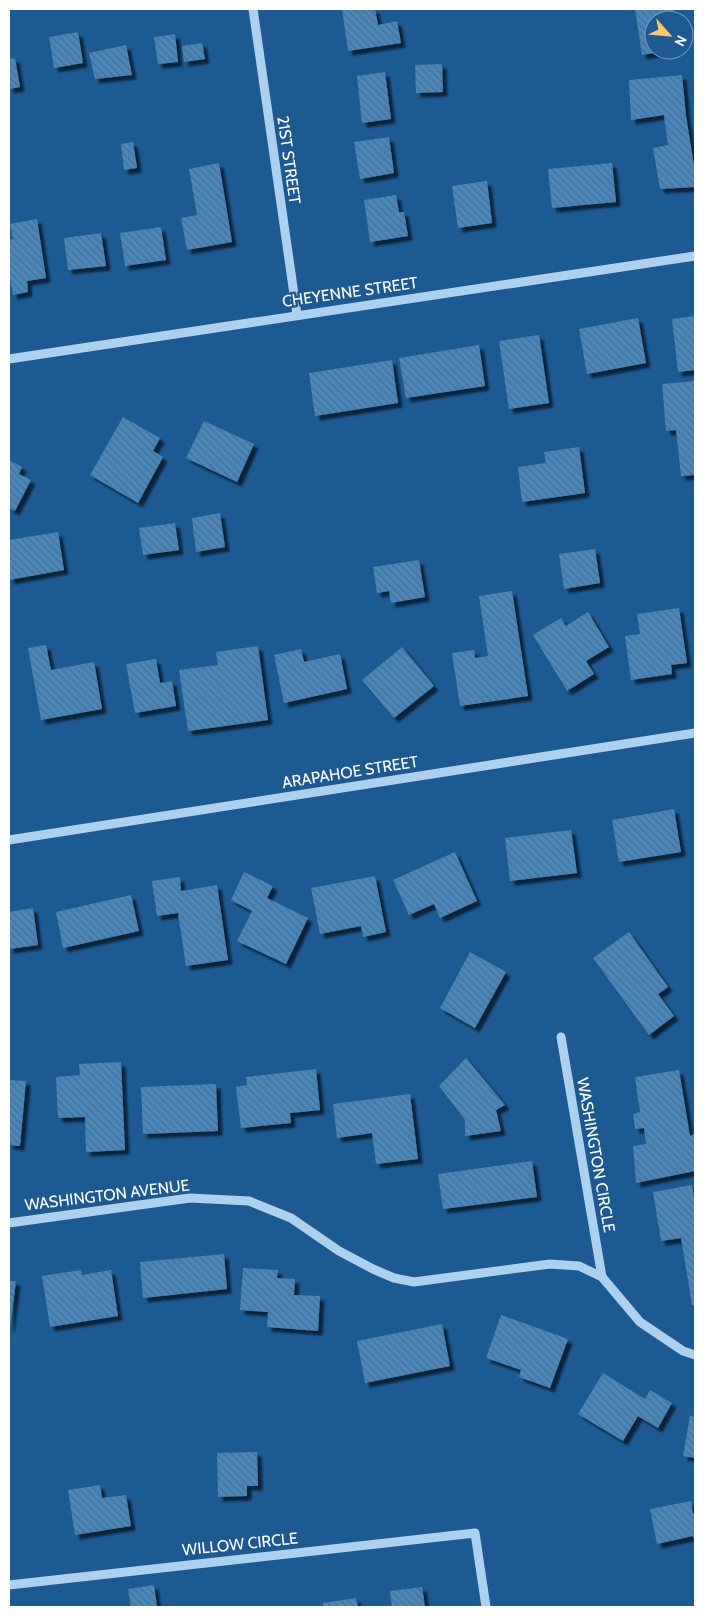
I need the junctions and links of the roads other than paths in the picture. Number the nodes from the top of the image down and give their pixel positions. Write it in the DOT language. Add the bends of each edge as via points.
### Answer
graph roads {
  1 [pos="253,9"];
  2 [pos="695,256"];
  3 [pos="297,315"];
  4 [pos="9,359"];
  5 [pos="695,734"];
  6 [pos="9,840"];
  7 [pos="561,1038"];
  8 [pos="9,1223"];
  9 [pos="602,1277"];
  10 [pos="695,1355"];
  11 [pos="9,1585"];
  12 [pos="486,1607"];
  1 -- 3 [label="street, 21ST STREET"];
  2 -- 3 [label="street, CHEYENNE STREET"];
  3 -- 4 [label="street, CHEYENNE STREET"];
  5 -- 6 [label="street, ARAPAHOE STREET"];
  7 -- 9 [label="street, WASHINGTON CIRCLE"];
  8 -- 9 [label="street, WASHINGTON AVENUE" via="190,1198 249,1201 291,1218 339,1251 394,1278 414,1282 550,1264 579,1266"];
  9 -- 10 [label="street, WASHINGTON AVENUE" via="640,1322 683,1351"];
  11 -- 12 [label="street, WILLOW CIRCLE" via="475,1533"];
}
